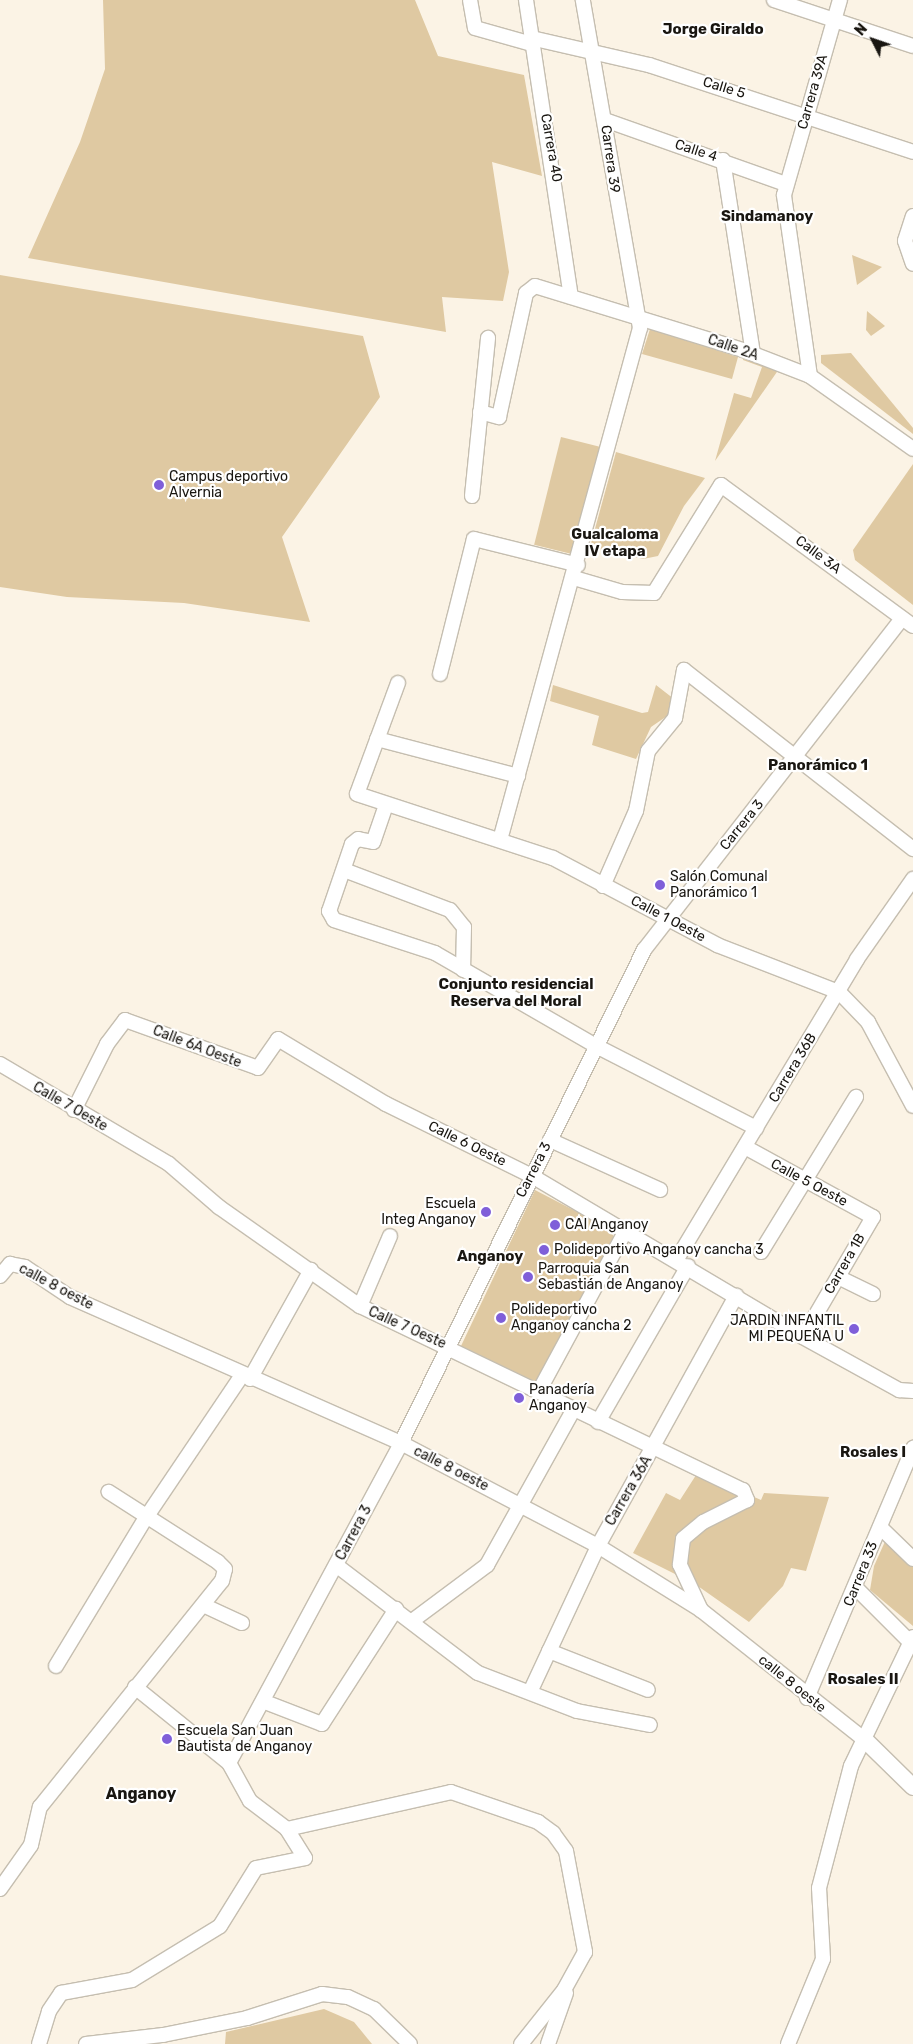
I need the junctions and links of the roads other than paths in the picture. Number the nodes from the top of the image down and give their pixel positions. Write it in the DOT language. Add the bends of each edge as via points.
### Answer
graph roads {
  1 [pos="470,0"];
  2 [pos="526,0"];
  3 [pos="583,0"];
  4 [pos="774,0"];
  5 [pos="840,0"];
  6 [pos="834,19"];
  7 [pos="532,41"];
  8 [pos="913,46"];
  9 [pos="593,52"];
  10 [pos="807,113"];
  11 [pos="605,120"];
  12 [pos="913,152"];
  13 [pos="723,160"];
  14 [pos="786,184"];
  15 [pos="913,216"];
  16 [pos="909,258"];
  17 [pos="571,296"];
  18 [pos="640,316"];
  19 [pos="488,338"];
  20 [pos="753,354"];
  21 [pos="810,376"];
  22 [pos="480,412"];
  23 [pos="913,449"];
  24 [pos="472,496"];
  25 [pos="576,572"];
  26 [pos="908,622"];
  27 [pos="440,674"];
  28 [pos="398,683"];
  29 [pos="377,739"];
  30 [pos="796,758"];
  31 [pos="518,776"];
  32 [pos="386,805"];
  33 [pos="500,840"];
  34 [pos="913,849"];
  35 [pos="344,870"];
  36 [pos="913,878"];
  37 [pos="603,886"];
  38 [pos="666,919"];
  39 [pos="463,970"];
  40 [pos="839,992"];
  41 [pos="596,1046"];
  42 [pos="5,1067"];
  43 [pos="856,1097"];
  44 [pos="386,1104"];
  45 [pos="913,1106"];
  46 [pos="74,1110"];
  47 [pos="756,1128"];
  48 [pos="550,1140"];
  49 [pos="745,1147"];
  50 [pos="532,1176"];
  51 [pos="804,1181"];
  52 [pos="660,1190"];
  53 [pos="873,1217"];
  54 [pos="626,1230"];
  55 [pos="390,1236"];
  56 [pos="761,1252"];
  57 [pos="682,1263"];
  58 [pos="311,1270"];
  59 [pos="1,1273"];
  60 [pos="838,1277"];
  61 [pos="873,1294"];
  62 [pos="736,1296"];
  63 [pos="360,1306"];
  64 [pos="803,1337"];
  65 [pos="449,1346"];
  66 [pos="246,1377"];
  67 [pos="539,1391"];
  68 [pos="913,1391"];
  69 [pos="574,1409"];
  70 [pos="598,1422"];
  71 [pos="401,1443"];
  72 [pos="655,1446"];
  73 [pos="913,1448"];
  74 [pos="109,1492"];
  75 [pos="521,1505"];
  76 [pos="147,1516"];
  77 [pos="880,1527"];
  78 [pos="598,1546"];
  79 [pos="913,1559"];
  80 [pos="336,1565"];
  81 [pos="857,1589"];
  82 [pos="202,1605"];
  83 [pos="396,1609"];
  84 [pos="701,1610"];
  85 [pos="412,1621"];
  86 [pos="242,1623"];
  87 [pos="912,1640"];
  88 [pos="549,1651"];
  89 [pos="56,1666"];
  90 [pos="135,1687"];
  91 [pos="531,1690"];
  92 [pos="648,1690"];
  93 [pos="807,1698"];
  94 [pos="265,1702"];
  95 [pos="650,1725"];
  96 [pos="866,1737"];
  97 [pos="229,1763"];
  98 [pos="913,1779"];
  99 [pos="913,1787"];
  100 [pos="287,1829"];
  101 [pos="0,1889"];
  102 [pos="564,1990"];
  103 [pos="39,2044"];
  104 [pos="92,2044"];
  105 [pos="410,2044"];
  106 [pos="521,2044"];
  107 [pos="548,2044"];
  108 [pos="788,2044"];
  1 -- 7 [label="street, Calle 5" via="475,28"];
  2 -- 7 [label="street, Carrera 40"];
  3 -- 9 [label="street, Carrera 39"];
  4 -- 6 [label="street"];
  5 -- 6 [label="street, Carrera 39A"];
  6 -- 8 [label="street"];
  6 -- 10 [label="street, Carrera 39A"];
  7 -- 9 [label="street, Calle 5"];
  7 -- 17 [label="street, Carrera 40"];
  9 -- 10 [label="street, Calle 5"];
  9 -- 11 [label="street, Carrera 39"];
  10 -- 12 [label="street, Calle 5"];
  10 -- 14 [label="street, Carrera 39A"];
  11 -- 13 [label="street, Calle 4"];
  11 -- 18 [label="street, Carrera 39" via="631,292"];
  13 -- 14 [label="street, Calle 4"];
  13 -- 20 [label="street"];
  14 -- 21 [label="street, Carrera 39A" via="784,208"];
  15 -- 16 [label="street"];
  17 -- 18 [label="street, Calle 2A"];
  17 -- 22 [label="street, Calle 2A" via="535,286 526,293 499,417"];
  18 -- 20 [label="street, Calle 2A"];
  18 -- 25 [label="street" via="638,339"];
  19 -- 22 [label="street"];
  20 -- 21 [label="street, Calle 2A"];
  21 -- 23 [label="street, Calle 2A"];
  22 -- 24 [label="street"];
  25 -- 26 [label="street, Calle 3A" via="622,592 654,593 722,485"];
  25 -- 27 [label="street" via="474,539"];
  25 -- 31 [label="street" via="534,705"];
  26 -- 30 [label="street, Carrera 3"];
  28 -- 29 [label="street"];
  29 -- 31 [label="street"];
  29 -- 32 [label="street, Calle 1 Oeste" via="356,794"];
  30 -- 34 [label="street"];
  30 -- 37 [label="street" via="684,670 675,718 648,751 636,811"];
  30 -- 38 [label="street, Carrera 3"];
  31 -- 33 [label="street"];
  32 -- 33 [label="street, Calle 1 Oeste"];
  32 -- 35 [label="street" via="373,842 354,840"];
  33 -- 37 [label="street, Calle 1 Oeste" via="554,858"];
  35 -- 39 [label="street" via="450,910 464,927"];
  35 -- 39 [label="street" via="329,910 334,920 435,953"];
  36 -- 40 [label="street, Carrera 36B"];
  37 -- 38 [label="street, Calle 1 Oeste"];
  38 -- 40 [label="street, Calle 1 Oeste" via="766,967"];
  38 -- 41 [label="street, Carrera 3" via="644,950"];
  39 -- 41 [label="street"];
  40 -- 45 [label="street" via="868,1022"];
  40 -- 47 [label="street, Carrera 36B"];
  41 -- 47 [label="street"];
  41 -- 48 [label="street, Carrera 3"];
  42 -- 46 [label="street, Calle 7 Oeste"];
  43 -- 51 [label="street"];
  44 -- 46 [label="street, Calle 6A Oeste" via="278,1039 258,1068 125,1020 107,1044"];
  44 -- 50 [label="street, Calle 6 Oeste"];
  46 -- 58 [label="street, Calle 7 Oeste" via="169,1164 219,1207"];
  47 -- 49 [label="street, Carrera 36B"];
  48 -- 50 [label="street, Carrera 3"];
  48 -- 52 [label="street"];
  49 -- 51 [label="street, Calle 5 Oeste"];
  49 -- 57 [label="street, Carrera 36B"];
  50 -- 54 [label="street, Calle 6 Oeste"];
  50 -- 65 [label="street, Carrera 3"];
  51 -- 53 [label="street, Calle 5 Oeste"];
  51 -- 56 [label="street"];
  53 -- 60 [label="street, Carrera 1B"];
  54 -- 57 [label="street, Calle 6 Oeste"];
  54 -- 67 [label="street"];
  55 -- 63 [label="street"];
  57 -- 62 [label="street, Calle 6 Oeste"];
  57 -- 70 [label="street, Carrera 36B"];
  58 -- 63 [label="street, Calle 7 Oeste"];
  58 -- 66 [label="street"];
  59 -- 66 [label="street, calle 8 oeste" via="10,1264 25,1267 70,1297"];
  60 -- 61 [label="street"];
  60 -- 64 [label="street, Carrera 1B"];
  62 -- 64 [label="street, Calle 6 Oeste"];
  62 -- 72 [label="street, Carrera 36A"];
  63 -- 65 [label="street, Calle 7 Oeste"];
  64 -- 68 [label="street, Calle 6 Oeste" via="899,1390"];
  65 -- 67 [label="street, Calle 7 Oeste"];
  65 -- 71 [label="street, Carrera 3"];
  66 -- 71 [label="street, calle 8 oeste"];
  66 -- 76 [label="street"];
  67 -- 69 [label="street, Calle 7 Oeste"];
  69 -- 70 [label="street, Calle 7 Oeste"];
  69 -- 75 [label="street"];
  70 -- 72 [label="street, Calle 7 Oeste"];
  71 -- 75 [label="street, calle 8 oeste"];
  71 -- 80 [label="street, Carrera 3"];
  72 -- 78 [label="street, Carrera 36A"];
  72 -- 84 [label="street, Calle 7 Oeste" via="743,1490 747,1500 703,1522 683,1539 680,1565"];
  73 -- 77 [label="street, Carrera 33"];
  74 -- 76 [label="street"];
  75 -- 78 [label="street, calle 8 oeste"];
  75 -- 85 [label="street" via="479,1574"];
  76 -- 82 [label="street" via="225,1569 222,1581"];
  76 -- 89 [label="street"];
  77 -- 79 [label="street"];
  77 -- 81 [label="street, Carrera 33"];
  78 -- 84 [label="street, calle 8 oeste"];
  78 -- 88 [label="street, Carrera 36A"];
  80 -- 83 [label="street"];
  80 -- 94 [label="street, Carrera 3"];
  81 -- 87 [label="street"];
  81 -- 93 [label="street, Carrera 33"];
  82 -- 86 [label="street"];
  82 -- 90 [label="street"];
  83 -- 85 [label="street"];
  83 -- 94 [label="street" via="322,1724"];
  84 -- 93 [label="street, calle 8 oeste"];
  85 -- 91 [label="street" via="478,1673"];
  87 -- 96 [label="street"];
  88 -- 91 [label="street, Carrera 36A"];
  88 -- 92 [label="street"];
  90 -- 97 [label="street"];
  90 -- 101 [label="street" via="40,1807 31,1845"];
  91 -- 95 [label="street" via="578,1711"];
  93 -- 96 [label="street, calle 8 oeste"];
  94 -- 97 [label="street, Carrera 3"];
  96 -- 98 [label="street"];
  96 -- 99 [label="street"];
  96 -- 108 [label="street" via="851,1766 819,1888 823,1959"];
  97 -- 100 [label="street" via="250,1801"];
  100 -- 102 [label="street" via="451,1792 538,1822 564,1845 585,1939 585,1952"];
  100 -- 103 [label="street" via="305,1858 256,1868 220,1926 132,1980 61,1993 50,2011"];
  102 -- 106 [label="street"];
  102 -- 107 [label="street" via="566,1995"];
  104 -- 105 [label="street" via="247,2018 322,1994 348,1997 374,2009"];
}
